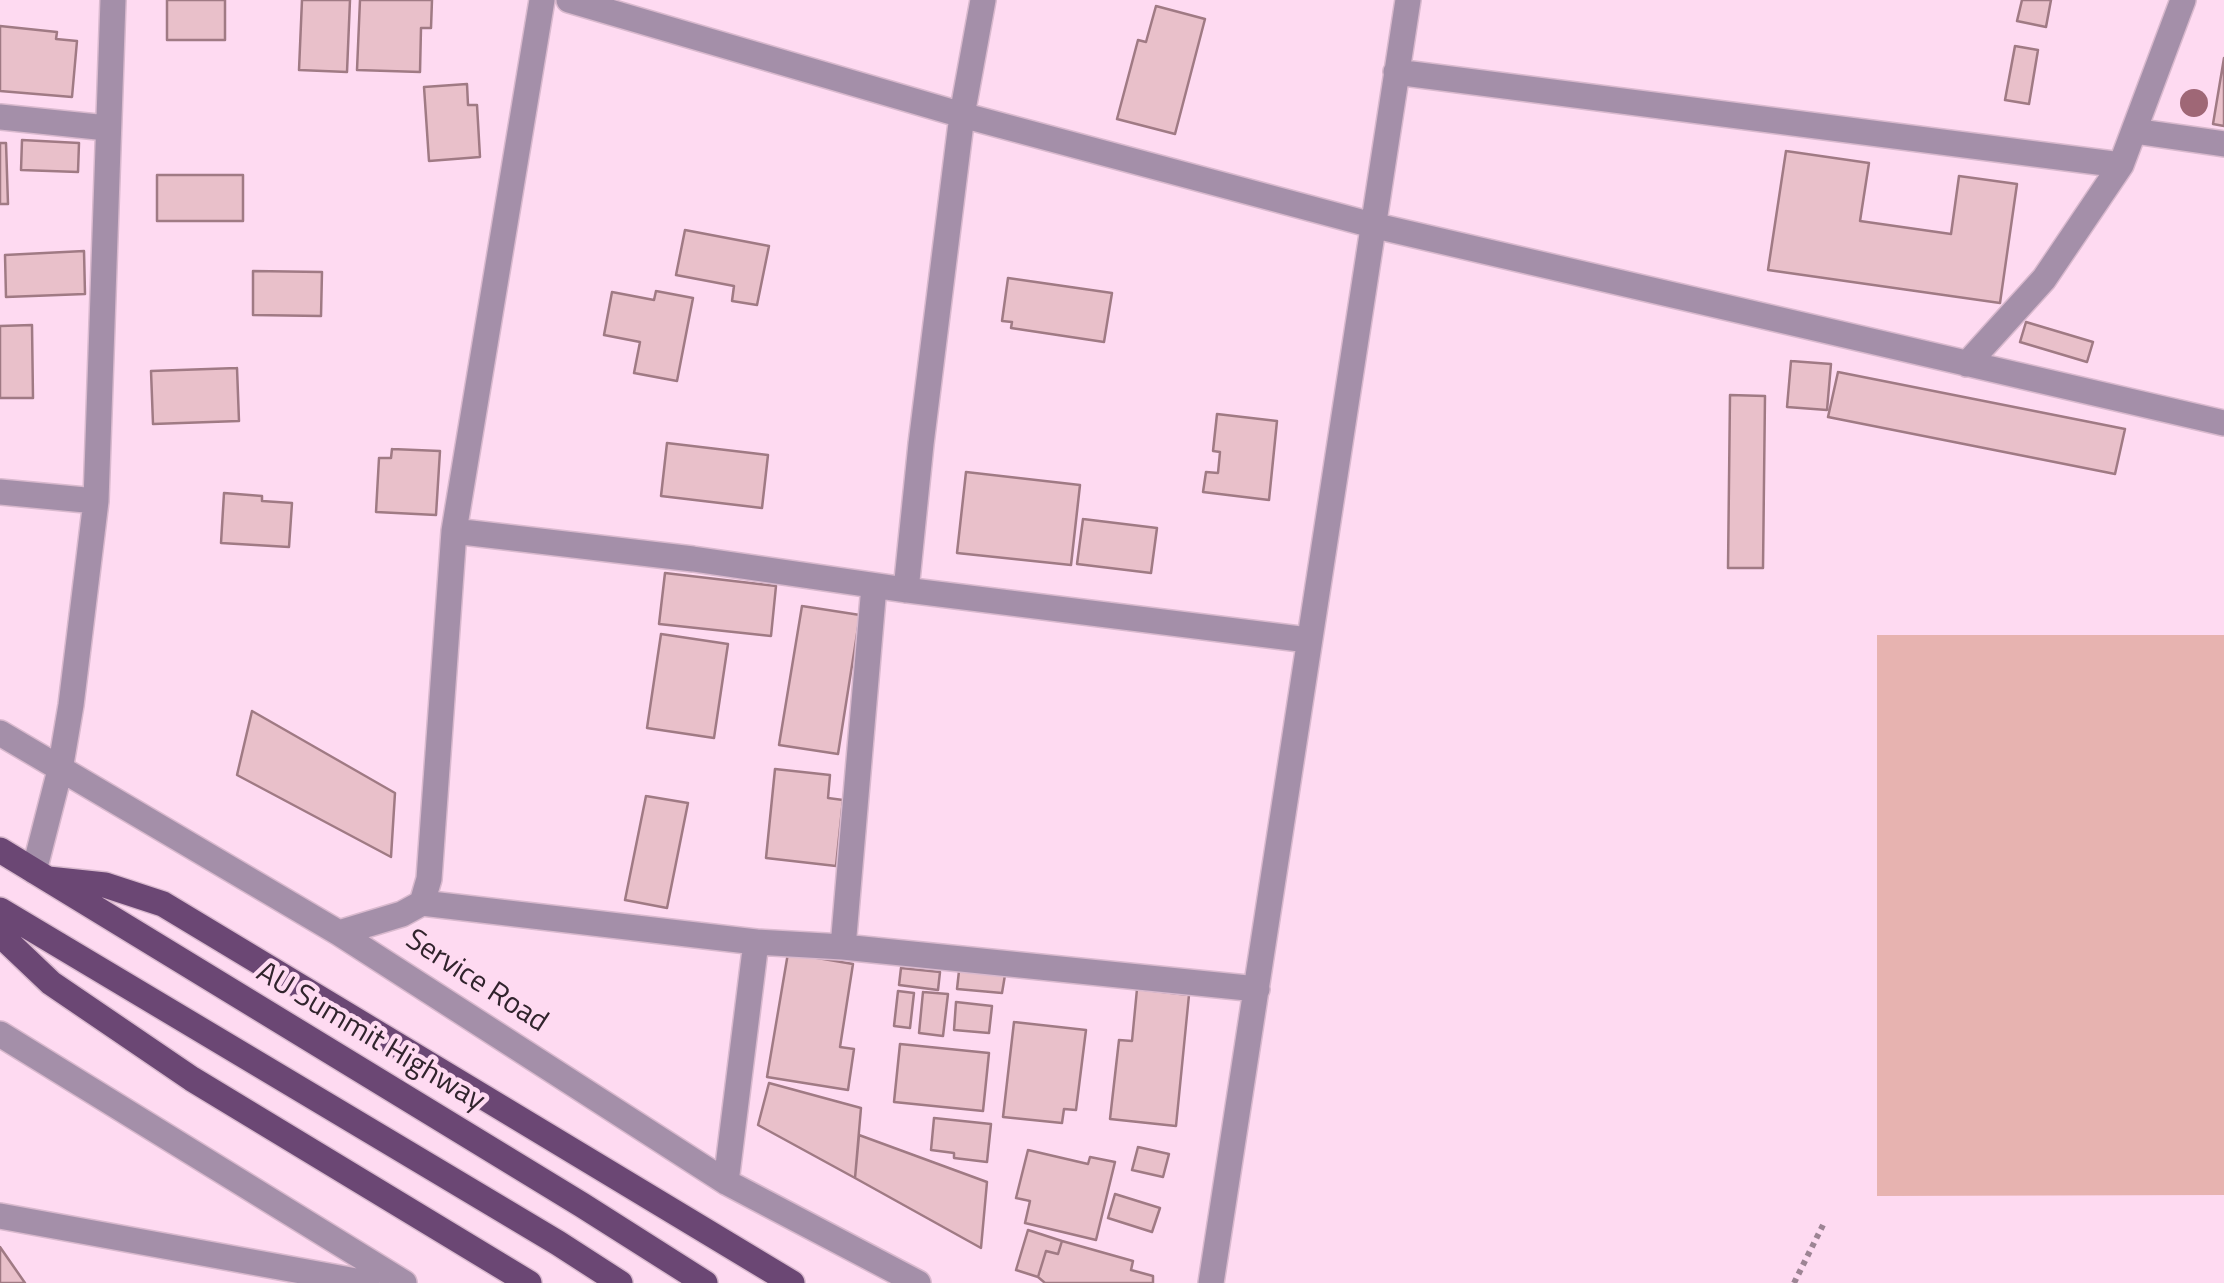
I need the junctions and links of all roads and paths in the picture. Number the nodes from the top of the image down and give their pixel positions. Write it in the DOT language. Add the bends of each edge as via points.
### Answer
graph roads {
  1 [pos="113,0"];
  2 [pos="542,0"];
  3 [pos="569,0"];
  4 [pos="983,0"];
  5 [pos="1408,0"];
  6 [pos="2183,0"];
  7 [pos="1396,72"];
  8 [pos="962,115"];
  9 [pos="0,117"];
  10 [pos="107,128"];
  11 [pos="2134,131"];
  12 [pos="2224,144"];
  13 [pos="2121,165"];
  14 [pos="1372,225"];
  15 [pos="1967,364"];
  16 [pos="2224,423"];
  17 [pos="0,492"];
  18 [pos="96,501"];
  19 [pos="454,531"];
  20 [pos="874,586"];
  21 [pos="906,590"];
  22 [pos="1308,640"];
  23 [pos="0,733"];
  24 [pos="60,770"];
  25 [pos="0,850"];
  26 [pos="50,880"];
  27 [pos="422,902"];
  28 [pos="0,910"];
  29 [pos="12,925"];
  30 [pos="339,933"];
  31 [pos="756,942"];
  32 [pos="842,947"];
  33 [pos="1257,989"];
  34 [pos="0,1034"];
  35 [pos="726,1182"];
  36 [pos="0,1216"];
  37 [pos="1823,1225"];
  38 [pos="367,1283"];
  39 [pos="404,1283"];
  40 [pos="529,1283"];
  41 [pos="620,1283"];
  42 [pos="705,1283"];
  43 [pos="792,1283"];
  44 [pos="918,1283"];
  45 [pos="1211,1283"];
  46 [pos="1794,1283"];
  1 -- 10 [label="street"];
  2 -- 19 [label="street"];
  3 -- 8 [label="street"];
  4 -- 8 [label="street"];
  5 -- 7 [label="street"];
  6 -- 11 [label="street"];
  7 -- 13 [label="street"];
  7 -- 14 [label="street"];
  8 -- 14 [label="street"];
  8 -- 21 [label="street"];
  9 -- 10 [label="street"];
  10 -- 18 [label="street"];
  11 -- 12 [label="street"];
  11 -- 13 [label="street"];
  13 -- 15 [label="street" via="2044,279"];
  14 -- 15 [label="street"];
  14 -- 22 [label="street"];
  15 -- 16 [label="street"];
  17 -- 18 [label="street"];
  18 -- 24 [label="street"];
  19 -- 20 [label="street"];
  19 -- 27 [label="street"];
  20 -- 21 [label="street"];
  20 -- 32 [label="street"];
  21 -- 22 [label="street"];
  22 -- 33 [label="street"];
  23 -- 24 [label="street, Service Road"];
  24 -- 26 [label="street"];
  24 -- 30 [label="street, Service Road"];
  25 -- 26 [label="main road, AU Summit Highway"];
  26 -- 42 [label="main road, AU Summit Highway"];
  26 -- 43 [label="main road" via="105,884 164,904"];
  27 -- 30 [label="street"];
  27 -- 31 [label="street"];
  28 -- 29 [label="main road"];
  29 -- 40 [label="main road" via="8,942 51,983 177,1069"];
  29 -- 41 [label="main road"];
  30 -- 35 [label="street, Service Road"];
  31 -- 32 [label="street"];
  31 -- 35 [label="street"];
  32 -- 33 [label="street"];
  33 -- 45 [label="street"];
  34 -- 39 [label="street"];
  35 -- 44 [label="street, Service Road"];
  36 -- 38 [label="street"];
  37 -- 46 [label="path"];
}
